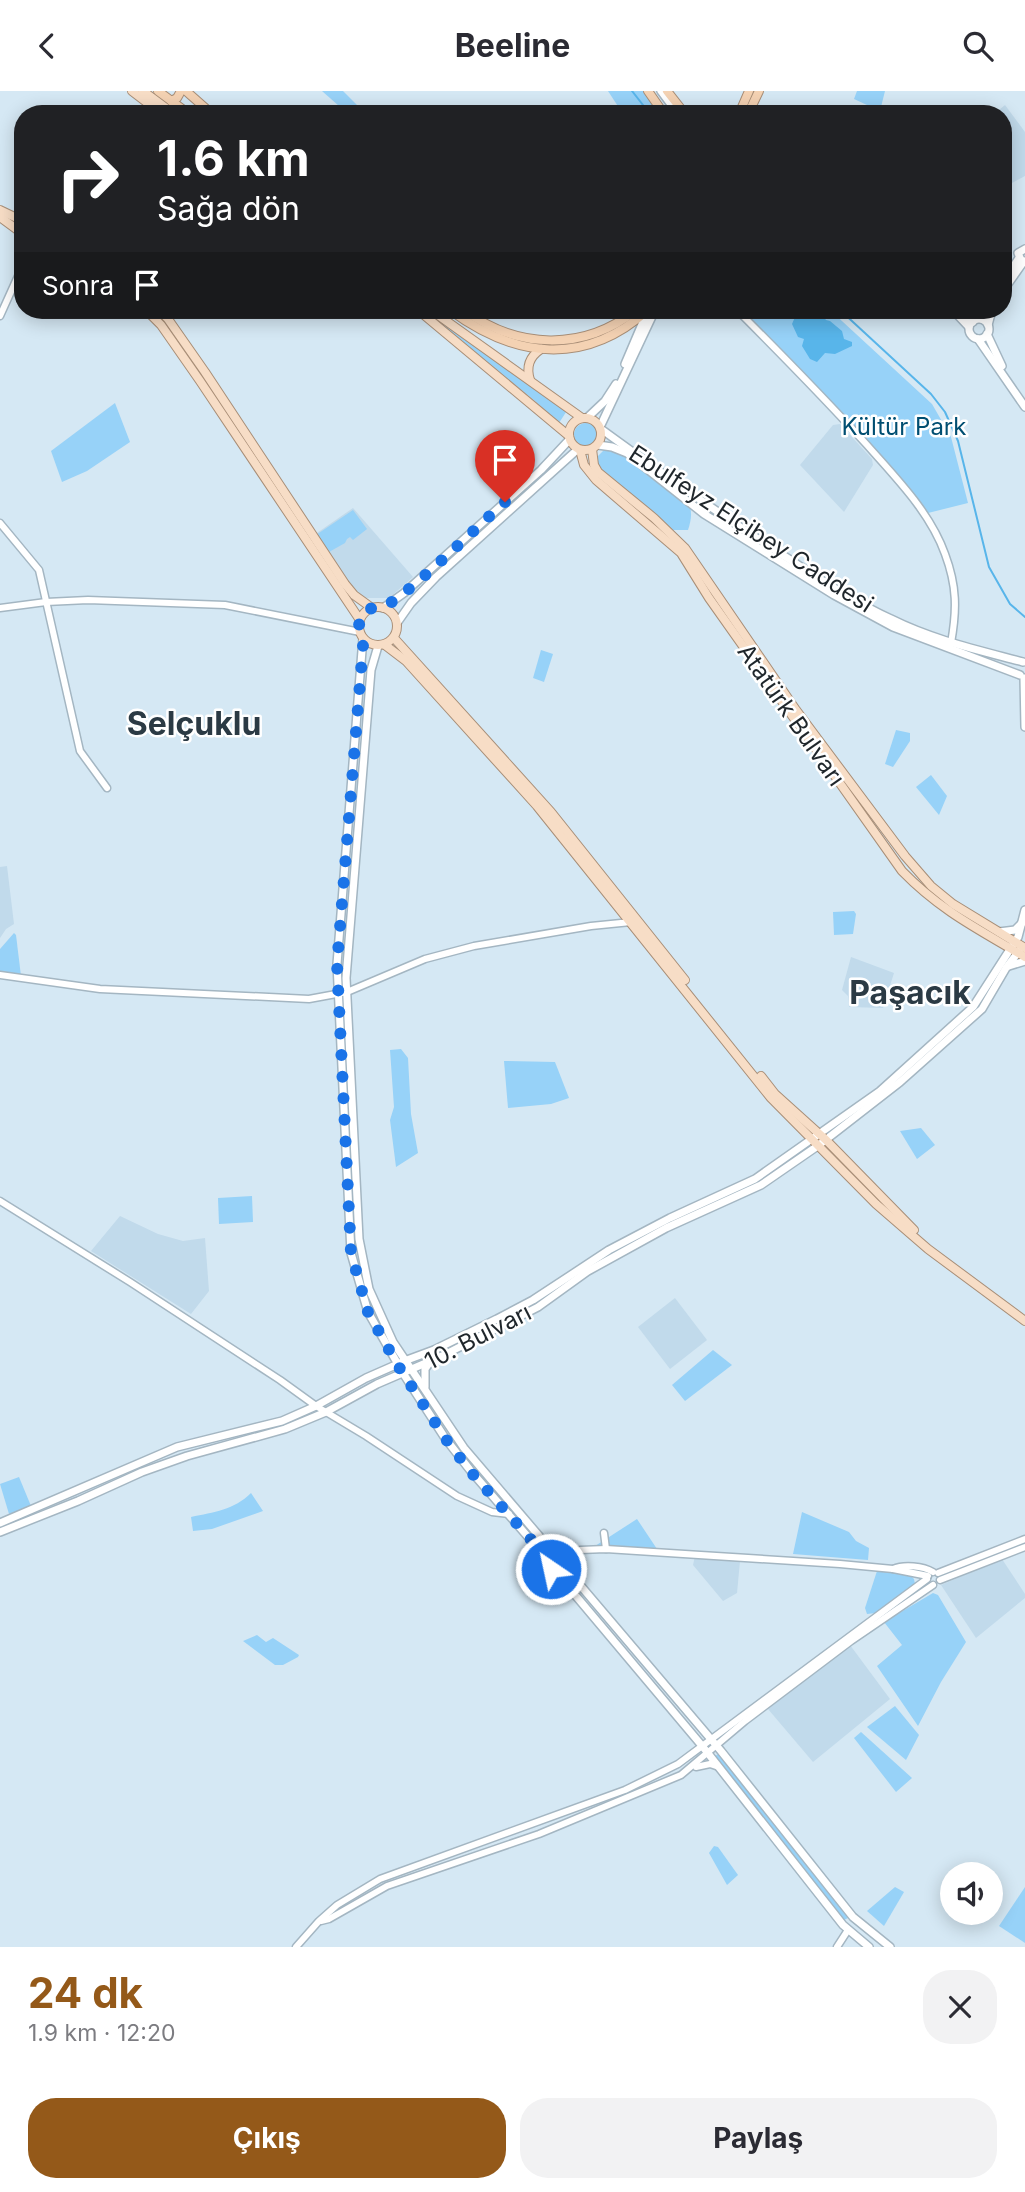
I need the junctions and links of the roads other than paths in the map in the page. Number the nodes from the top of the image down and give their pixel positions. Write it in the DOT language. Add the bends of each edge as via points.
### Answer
graph roads {
  1 [pos="181,91"];
  2 [pos="186,91"];
  3 [pos="195,91"];
  4 [pos="667,91"];
  5 [pos="138,92"];
  6 [pos="156,96"];
  7 [pos="171,100"];
  8 [pos="177,105"];
  9 [pos="202,105"];
  10 [pos="678,105"];
  11 [pos="0,217"];
  12 [pos="14,228"];
  13 [pos="1025,249"];
  14 [pos="1023,260"];
  15 [pos="1012,277"];
  16 [pos="14,285"];
  17 [pos="0,316"];
  18 [pos="155,319"];
  19 [pos="168,319"];
  20 [pos="429,319"];
  21 [pos="444,319"];
  22 [pos="463,319"];
  23 [pos="479,319"];
  24 [pos="624,319"];
  25 [pos="636,319"];
  26 [pos="644,319"];
  27 [pos="651,319"];
  28 [pos="746,319"];
  29 [pos="968,319"];
  30 [pos="970,319"];
  31 [pos="977,319"];
  32 [pos="990,319"];
  33 [pos="974,323"];
  34 [pos="988,325"];
  35 [pos="988,334"];
  36 [pos="978,339"];
  37 [pos="541,349"];
  38 [pos="530,380"];
  39 [pos="1025,398"];
  40 [pos="1025,407"];
  41 [pos="584,418"];
  42 [pos="601,428"];
  43 [pos="569,437"];
  44 [pos="595,447"];
  45 [pos="579,449"];
  46 [pos="0,523"];
  47 [pos="46,602"];
  48 [pos="0,608"];
  49 [pos="372,608"];
  50 [pos="383,608"];
  51 [pos="360,620"];
  52 [pos="397,623"];
  53 [pos="361,635"];
  54 [pos="394,638"];
  55 [pos="951,643"];
  56 [pos="382,645"];
  57 [pos="1024,661"];
  58 [pos="1023,677"];
  59 [pos="1025,727"];
  60 [pos="521,784"];
  61 [pos="107,788"];
  62 [pos="1025,910"];
  63 [pos="631,922"];
  64 [pos="1023,923"];
  65 [pos="996,935"];
  66 [pos="1021,950"];
  67 [pos="1002,966"];
  68 [pos="0,975"];
  69 [pos="342,993"];
  70 [pos="819,1140"];
  71 [pos="0,1201"];
  72 [pos="1025,1315"];
  73 [pos="1025,1321"];
  74 [pos="393,1342"];
  75 [pos="426,1354"];
  76 [pos="407,1360"];
  77 [pos="431,1361"];
  78 [pos="397,1364"];
  79 [pos="412,1369"];
  80 [pos="403,1373"];
  81 [pos="425,1387"];
  82 [pos="316,1406"];
  83 [pos="326,1412"];
  84 [pos="509,1514"];
  85 [pos="0,1523"];
  86 [pos="0,1532"];
  87 [pos="604,1533"];
  88 [pos="1025,1539"];
  89 [pos="1025,1547"];
  90 [pos="606,1549"];
  91 [pos="558,1561"];
  92 [pos="933,1577"];
  93 [pos="714,1743"];
  94 [pos="705,1750"];
  95 [pos="716,1766"];
  96 [pos="691,1768"];
  97 [pos="319,1921"];
  98 [pos="848,1930"];
  99 [pos="296,1947"];
  100 [pos="837,1947"];
  101 [pos="869,1947"];
  102 [pos="890,1947"];
  1 -- 7 [label="highway"];
  2 -- 9 [label="highway"];
  3 -- 9 [label="highway"];
  4 -- 10 [label="highway"];
  5 -- 6 [label="main road"];
  6 -- 7 [label="highway"];
  7 -- 8 [label="highway"];
  11 -- 12 [label="main road"];
  13 -- 14 [label="main road" via="1019,252"];
  14 -- 15 [label="main road"];
  16 -- 17 [label="street"];
  18 -- 51 [label="main road"];
  19 -- 49 [label="main road" via="342,581"];
  20 -- 43 [label="main road"];
  21 -- 38 [label="main road"];
  22 -- 37 [label="highway" via="501,341"];
  23 -- 24 [label="highway" via="503,333 558,341 596,333"];
  25 -- 37 [label="highway" via="598,341"];
  26 -- 41 [label="main road" via="614,389"];
  27 -- 42 [label="main road"];
  28 -- 55 [label="street" via="855,432 926,516 953,577 957,614"];
  29 -- 33 [label="main road"];
  30 -- 33 [label="main road"];
  31 -- 33 [label="main road"];
  32 -- 34 [label="main road"];
  33 -- 34 [label="main road"];
  33 -- 36 [label="main road" via="970,333"];
  34 -- 35 [label="main road"];
  35 -- 36 [label="main road"];
  35 -- 39 [label="main road" via="1000,363"];
  36 -- 40 [label="main road"];
  37 -- 38 [label="main road" via="528,365"];
  38 -- 41 [label="main road"];
  41 -- 42 [label="main road"];
  41 -- 43 [label="main road" via="571,426"];
  42 -- 44 [label="main road"];
  42 -- 55 [label="main road, Ebulfeyz Elçibey Caddesi" via="702,502 837,590 892,620"];
  43 -- 45 [label="main road"];
  43 -- 50 [label="main road" via="541,470"];
  44 -- 45 [label="main road"];
  44 -- 58 [label="main road, Ebulfeyz Elçibey Caddesi" via="627,453 726,529 870,615"];
  44 -- 65 [label="main road, Atatürk Bulvarı" via="598,472 691,555 796,710 905,856 941,894"];
  45 -- 52 [label="main road" via="436,577"];
  45 -- 65 [label="main road, Atatürk Bulvarı" via="596,480 681,553 902,871 945,910"];
  46 -- 47 [label="street" via="39,570"];
  47 -- 48 [label="street"];
  47 -- 53 [label="street" via="225,605"];
  47 -- 61 [label="street" via="80,751"];
  49 -- 50 [label="main road"];
  49 -- 51 [label="main road"];
  50 -- 52 [label="main road"];
  51 -- 53 [label="main road"];
  52 -- 54 [label="main road"];
  53 -- 56 [label="main road" via="368,643"];
  53 -- 69 [label="main road" via="337,964"];
  54 -- 56 [label="main road"];
  54 -- 60 [label="main road"];
  55 -- 57 [label="main road, Ebulfeyz Elçibey Caddesi"];
  56 -- 60 [label="main road" via="406,661"];
  56 -- 69 [label="main road" via="370,670"];
  57 -- 58 [label="main road" via="1019,667"];
  58 -- 59 [label="main road"];
  60 -- 63 [label="main road"];
  60 -- 70 [label="main road" via="559,822 775,1094"];
  62 -- 64 [label="main road"];
  63 -- 69 [label="street" via="474,946 425,959"];
  63 -- 70 [label="main road" via="771,1098"];
  64 -- 65 [label="main road"];
  64 -- 66 [label="main road"];
  65 -- 66 [label="main road, Atatürk Bulvarı"];
  65 -- 67 [label="main road"];
  66 -- 67 [label="main road"];
  66 -- 67 [label="main road" via="1017,962"];
  67 -- 70 [label="main road" via="982,1009 900,1082"];
  68 -- 69 [label="street" via="100,989 291,999"];
  69 -- 74 [label="main road" via="359,1239 369,1289"];
  69 -- 78 [label="main road" via="351,1253 368,1312"];
  70 -- 72 [label="main road" via="930,1245"];
  70 -- 73 [label="main road" via="876,1204"];
  70 -- 75 [label="main road, 10. Bulvarı" via="755,1179 609,1250 533,1300"];
  70 -- 77 [label="main road, 10. Bulvarı" via="761,1185 651,1236 588,1271 538,1307"];
  71 -- 82 [label="street"];
  74 -- 75 [label="main road" via="412,1355"];
  74 -- 76 [label="main road"];
  75 -- 76 [label="main road, 10. Bulvarı"];
  76 -- 78 [label="main road, 10. Bulvarı"];
  76 -- 79 [label="main road"];
  77 -- 79 [label="main road, 10. Bulvarı"];
  77 -- 81 [label="main road" via="425,1369"];
  78 -- 80 [label="main road"];
  78 -- 82 [label="main road, 10. Bulvarı"];
  79 -- 80 [label="main road, 10. Bulvarı"];
  79 -- 81 [label="main road"];
  80 -- 83 [label="main road, 10. Bulvarı"];
  80 -- 84 [label="main road" via="445,1438"];
  81 -- 91 [label="main road" via="464,1448"];
  82 -- 83 [label="street"];
  82 -- 85 [label="main road, 10. Bulvarı" via="282,1421 177,1447"];
  83 -- 84 [label="street" via="457,1496 492,1512"];
  83 -- 86 [label="main road, 10. Bulvarı" via="142,1472"];
  84 -- 91 [label="main road"];
  87 -- 90 [label="street"];
  88 -- 92 [label="street"];
  89 -- 92 [label="street"];
  90 -- 91 [label="street" via="580,1550"];
  90 -- 92 [label="street" via="925,1568"];
  91 -- 93 [label="main road"];
  91 -- 94 [label="main road" via="550,1567"];
  92 -- 93 [label="street"];
  93 -- 94 [label="street"];
  93 -- 102 [label="main road" via="853,1917"];
  94 -- 95 [label="main road"];
  94 -- 96 [label="street"];
  94 -- 97 [label="street" via="625,1790 380,1879"];
  95 -- 96 [label="street"];
  95 -- 98 [label="main road"];
  96 -- 97 [label="street" via="539,1834 387,1886"];
  97 -- 99 [label="street"];
  98 -- 100 [label="street"];
  98 -- 101 [label="main road"];
}
